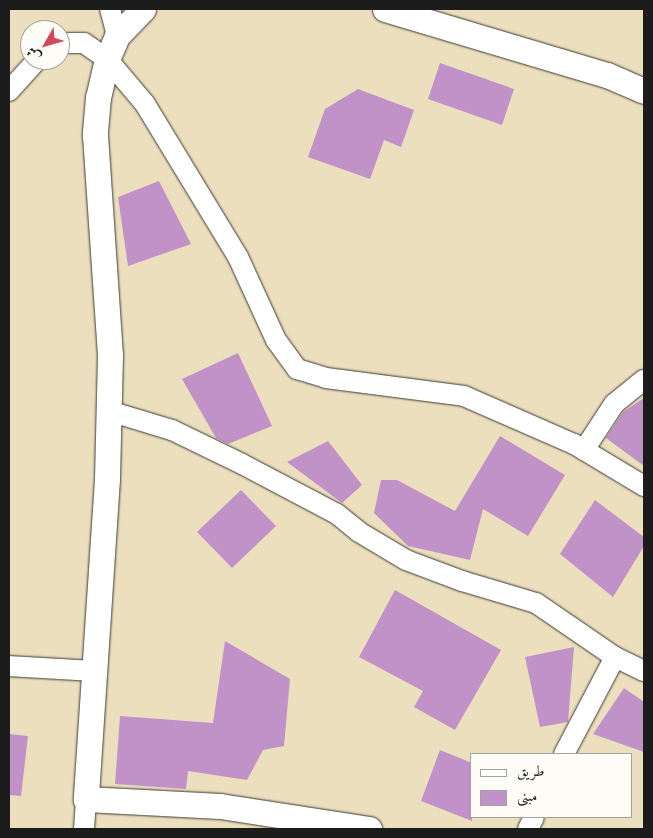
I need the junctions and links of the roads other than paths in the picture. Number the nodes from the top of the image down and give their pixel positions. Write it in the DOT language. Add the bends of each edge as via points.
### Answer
graph roads {
  1 [pos="110,9"];
  2 [pos="143,9"];
  3 [pos="385,9"];
  4 [pos="117,36"];
  5 [pos="70,43"];
  6 [pos="107,59"];
  7 [pos="27,70"];
  8 [pos="9,91"];
  9 [pos="644,91"];
  10 [pos="644,380"];
  11 [pos="109,411"];
  12 [pos="584,450"];
  13 [pos="644,486"];
  14 [pos="615,657"];
  15 [pos="9,666"];
  16 [pos="93,671"];
  17 [pos="644,671"];
  18 [pos="565,753"];
  19 [pos="86,799"];
  20 [pos="84,829"];
  21 [pos="368,829"];
  1 -- 4 [label="street"];
  2 -- 4 [label="street"];
  3 -- 9 [label="street" via="572,64"];
  4 -- 6 [label="street"];
  5 -- 6 [label="street" via="84,43"];
  6 -- 11 [label="street" via="98,97 95,135 110,354"];
  6 -- 12 [label="street" via="145,104 195,184 238,257 281,349 297,369 326,378 464,396 530,422"];
  7 -- 8 [label="street"];
  10 -- 12 [label="street" via="614,404"];
  11 -- 14 [label="street" via="172,430 233,460 337,514 359,532 406,560 449,577 536,603"];
  11 -- 16 [label="street" via="100,619"];
  12 -- 13 [label="street"];
  14 -- 17 [label="street"];
  14 -- 18 [label="street"];
  15 -- 16 [label="street"];
  16 -- 19 [label="street"];
  19 -- 20 [label="street"];
  19 -- 21 [label="street" via="220,806"];
}
